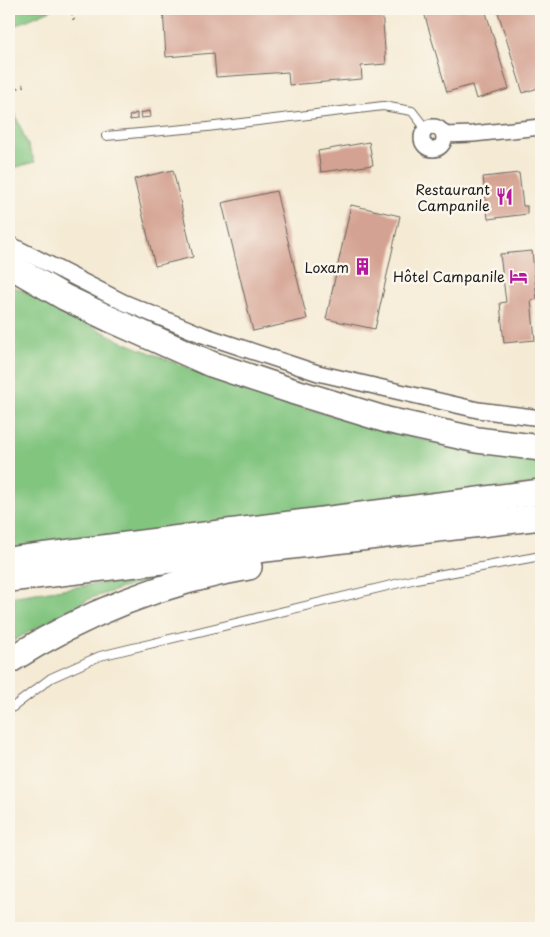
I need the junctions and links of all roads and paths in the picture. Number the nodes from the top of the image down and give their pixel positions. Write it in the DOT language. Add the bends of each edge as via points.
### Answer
graph roads {
  1 [pos="72,9"];
  2 [pos="74,22"];
  3 [pos="24,85"];
  4 [pos="9,92"];
  5 [pos="541,127"];
  6 [pos="426,129"];
  7 [pos="106,136"];
  8 [pos="9,244"];
  9 [pos="9,265"];
  10 [pos="541,418"];
  11 [pos="541,448"];
  12 [pos="541,492"];
  13 [pos="541,517"];
  14 [pos="360,539"];
  15 [pos="541,556"];
  16 [pos="11,569"];
  17 [pos="9,660"];
  18 [pos="9,710"];
  1 -- 2 [label="path"];
  3 -- 4 [label="path"];
  5 -- 6 [label="street" via="444,135 445,140 439,148 430,149 423,143"];
  6 -- 7 [label="lane" via="412,111 383,106"];
  8 -- 10 [label="street" via="123,302 203,335 318,373 478,410"];
  9 -- 11 [label="highway" via="64,297 220,367 387,420 477,440"];
  12 -- 16 [label="highway"];
  13 -- 14 [label="highway"];
  14 -- 16 [label="highway"];
  14 -- 17 [label="highway" via="145,593 76,622"];
  15 -- 18 [label="lane" via="416,579 100,656 51,678"];
}
